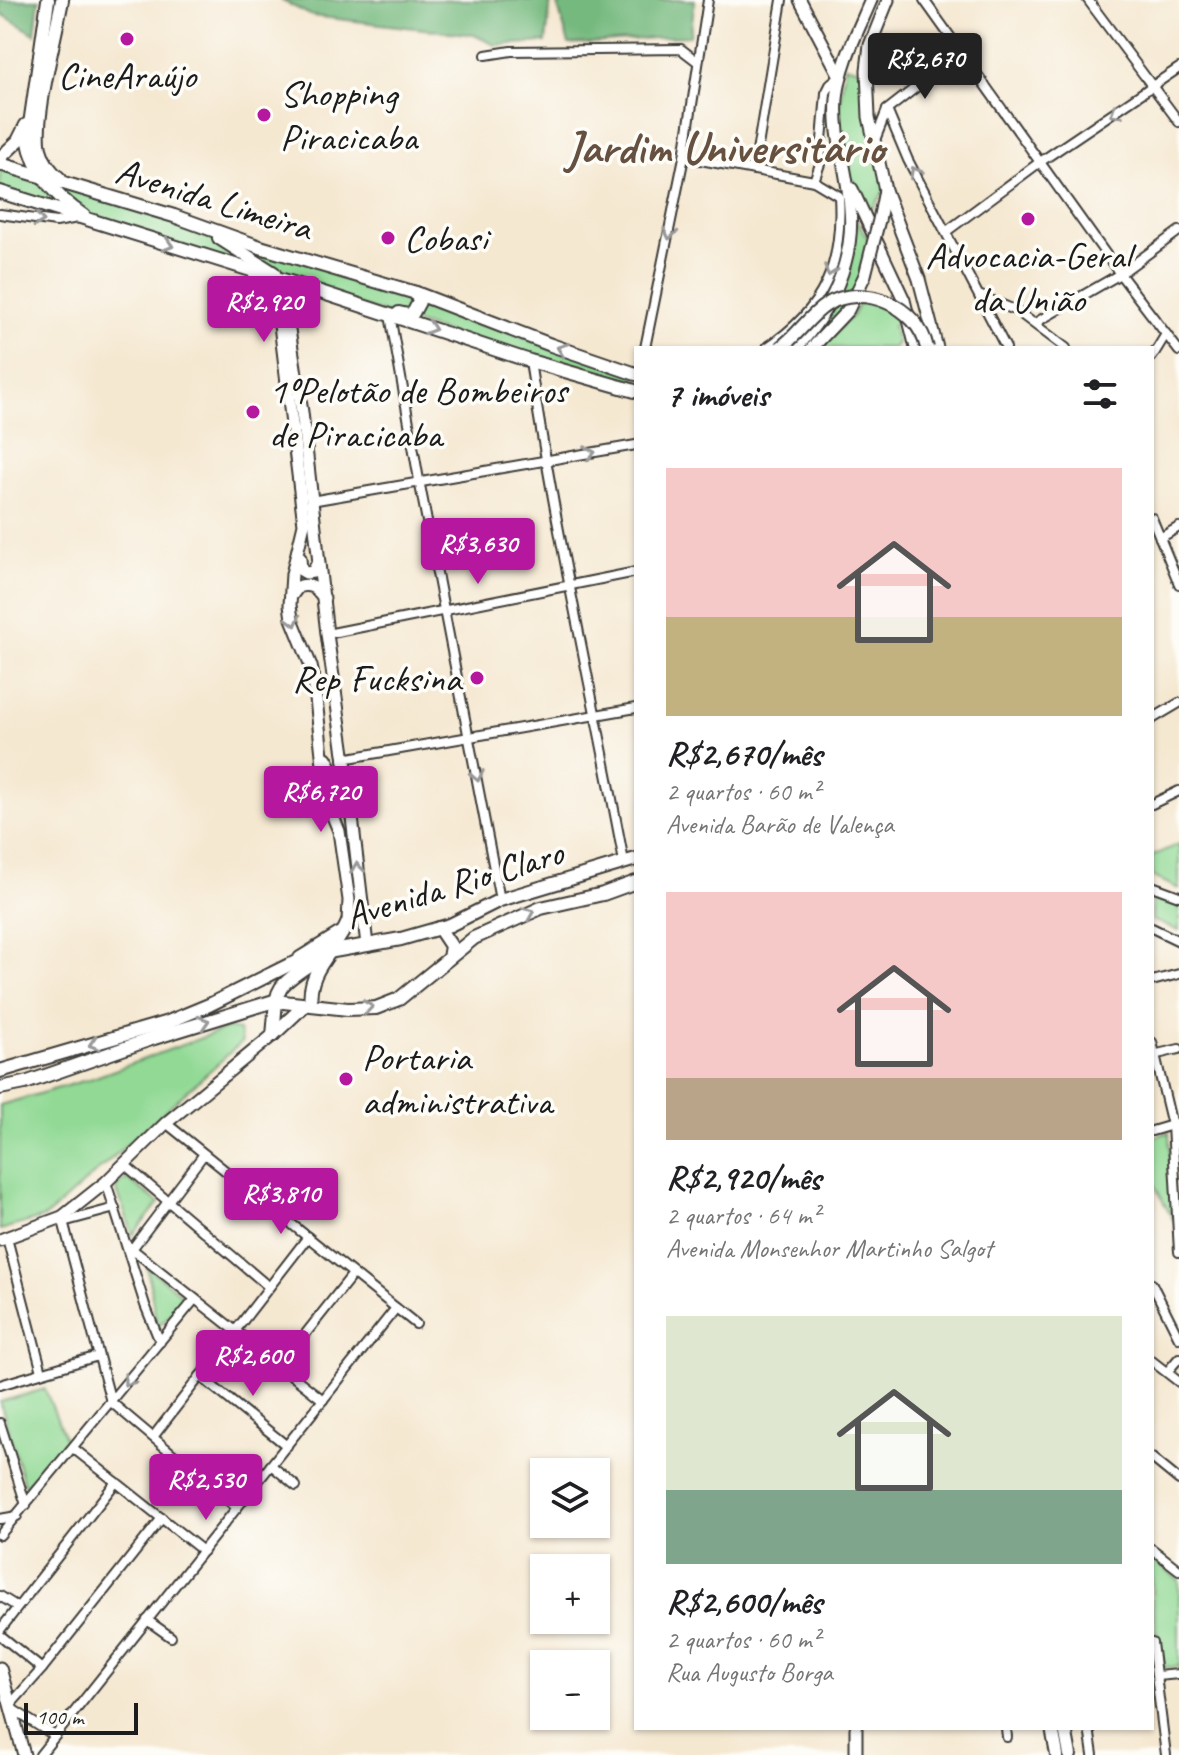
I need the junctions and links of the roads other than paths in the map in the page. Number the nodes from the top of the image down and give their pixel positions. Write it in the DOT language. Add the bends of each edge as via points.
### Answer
graph roads {
  1 [pos="48,0"];
  2 [pos="62,0"];
  3 [pos="708,0"];
  4 [pos="782,0"];
  5 [pos="871,0"];
  6 [pos="888,0"];
  7 [pos="924,0"];
  8 [pos="1088,0"];
  9 [pos="802,4"];
  10 [pos="780,13"];
  11 [pos="960,53"];
  12 [pos="486,55"];
  13 [pos="698,62"];
  14 [pos="1179,68"];
  15 [pos="840,76"];
  16 [pos="1154,87"];
  17 [pos="887,110"];
  18 [pos="29,119"];
  19 [pos="1179,122"];
  20 [pos="875,140"];
  21 [pos="684,157"];
  22 [pos="0,158"];
  23 [pos="1040,162"];
  24 [pos="0,164"];
  25 [pos="842,166"];
  26 [pos="754,170"];
  27 [pos="41,176"];
  28 [pos="814,181"];
  29 [pos="81,189"];
  30 [pos="885,190"];
  31 [pos="0,192"];
  32 [pos="0,214"];
  33 [pos="78,218"];
  34 [pos="93,222"];
  35 [pos="197,224"];
  36 [pos="947,231"];
  37 [pos="1179,231"];
  38 [pos="253,271"];
  39 [pos="1120,274"];
  40 [pos="279,278"];
  41 [pos="296,284"];
  42 [pos="416,293"];
  43 [pos="981,296"];
  44 [pos="357,303"];
  45 [pos="285,304"];
  46 [pos="390,315"];
  47 [pos="1035,323"];
  48 [pos="511,328"];
  49 [pos="1166,334"];
  50 [pos="475,342"];
  51 [pos="645,346"];
  52 [pos="769,346"];
  53 [pos="783,346"];
  54 [pos="798,346"];
  55 [pos="814,346"];
  56 [pos="916,346"];
  57 [pos="926,346"];
  58 [pos="936,346"];
  59 [pos="1005,346"];
  60 [pos="1064,346"];
  61 [pos="1179,351"];
  62 [pos="1154,354"];
  63 [pos="530,361"];
  64 [pos="606,365"];
  65 [pos="634,367"];
  66 [pos="634,373"];
  67 [pos="634,391"];
  68 [pos="296,412"];
  69 [pos="634,445"];
  70 [pos="545,461"];
  71 [pos="419,480"];
  72 [pos="311,501"];
  73 [pos="1154,523"];
  74 [pos="1179,527"];
  75 [pos="1160,538"];
  76 [pos="301,545"];
  77 [pos="318,562"];
  78 [pos="634,572"];
  79 [pos="1179,584"];
  80 [pos="568,585"];
  81 [pos="291,596"];
  82 [pos="324,599"];
  83 [pos="443,609"];
  84 [pos="327,634"];
  85 [pos="1179,703"];
  86 [pos="634,708"];
  87 [pos="597,715"];
  88 [pos="1154,718"];
  89 [pos="469,739"];
  90 [pos="323,750"];
  91 [pos="343,759"];
  92 [pos="347,775"];
  93 [pos="1179,791"];
  94 [pos="1154,803"];
  95 [pos="630,860"];
  96 [pos="634,883"];
  97 [pos="1154,887"];
  98 [pos="1179,896"];
  99 [pos="500,900"];
  100 [pos="348,922"];
  101 [pos="439,928"];
  102 [pos="1154,929"];
  103 [pos="1179,941"];
  104 [pos="367,945"];
  105 [pos="328,952"];
  106 [pos="449,958"];
  107 [pos="289,965"];
  108 [pos="1179,974"];
  109 [pos="1154,980"];
  110 [pos="274,1001"];
  111 [pos="309,1004"];
  112 [pos="253,1007"];
  113 [pos="273,1035"];
  114 [pos="1179,1049"];
  115 [pos="1154,1055"];
  116 [pos="0,1071"];
  117 [pos="0,1088"];
  118 [pos="166,1123"];
  119 [pos="1176,1124"];
  120 [pos="1154,1130"];
  121 [pos="204,1154"];
  122 [pos="124,1164"];
  123 [pos="106,1182"];
  124 [pos="168,1201"];
  125 [pos="115,1208"];
  126 [pos="62,1220"];
  127 [pos="308,1237"];
  128 [pos="4,1239"];
  129 [pos="129,1247"];
  130 [pos="1179,1252"];
  131 [pos="353,1274"];
  132 [pos="269,1287"];
  133 [pos="1154,1288"];
  134 [pos="195,1299"];
  135 [pos="396,1308"];
  136 [pos="416,1324"];
  137 [pos="235,1331"];
  138 [pos="1178,1335"];
  139 [pos="160,1342"];
  140 [pos="98,1356"];
  141 [pos="1179,1358"];
  142 [pos="1154,1362"];
  143 [pos="280,1366"];
  144 [pos="42,1372"];
  145 [pos="1167,1372"];
  146 [pos="200,1376"];
  147 [pos="1179,1382"];
  148 [pos="0,1385"];
  149 [pos="323,1400"];
  150 [pos="111,1402"];
  151 [pos="0,1423"];
  152 [pos="153,1437"];
  153 [pos="287,1446"];
  154 [pos="73,1448"];
  155 [pos="1154,1460"];
  156 [pos="271,1465"];
  157 [pos="1179,1480"];
  158 [pos="116,1482"];
  159 [pos="296,1486"];
  160 [pos="26,1505"];
  161 [pos="237,1508"];
  162 [pos="18,1515"];
  163 [pos="162,1518"];
  164 [pos="0,1519"];
  165 [pos="0,1535"];
  166 [pos="203,1551"];
  167 [pos="1154,1551"];
  168 [pos="1179,1570"];
  169 [pos="0,1596"];
  170 [pos="16,1606"];
  171 [pos="147,1620"];
  172 [pos="0,1632"];
  173 [pos="171,1637"];
  174 [pos="1154,1656"];
  175 [pos="0,1668"];
  176 [pos="42,1669"];
  177 [pos="1179,1674"];
  178 [pos="1157,1676"];
  179 [pos="10,1707"];
  180 [pos="856,1730"];
  181 [pos="1052,1730"];
  182 [pos="1065,1730"];
  183 [pos="1089,1730"];
  184 [pos="55,1736"];
  185 [pos="22,1753"];
  186 [pos="40,1755"];
  187 [pos="856,1755"];
  188 [pos="1057,1755"];
  189 [pos="1070,1755"];
  190 [pos="1093,1755"];
  191 [pos="1166,1755"];
  1 -- 18 [label="highway"];
  2 -- 29 [label="highway" via="42,107 40,148 52,173"];
  3 -- 13 [label="street"];
  4 -- 10 [label="street"];
  5 -- 15 [label="main road"];
  6 -- 20 [label="main road" via="870,45 867,70"];
  7 -- 11 [label="street"];
  8 -- 16 [label="street"];
  9 -- 10 [label="street"];
  9 -- 15 [label="main road"];
  10 -- 26 [label="street"];
  11 -- 17 [label="street"];
  11 -- 23 [label="street"];
  12 -- 13 [label="street" via="681,49"];
  13 -- 21 [label="street"];
  14 -- 16 [label="street"];
  15 -- 25 [label="main road" via="837,125"];
  15 -- 28 [label="street" via="826,93"];
  16 -- 19 [label="street"];
  16 -- 23 [label="street, one-way"];
  17 -- 20 [label="street"];
  36 -- 17 [label="street, one-way"];
  18 -- 22 [label="highway" via="18,141"];
  18 -- 27 [label="highway" via="28,138"];
  20 -- 30 [label="main road"];
  21 -- 26 [label="street"];
  21 -- 51 [label="street, one-way"];
  23 -- 36 [label="street"];
  23 -- 39 [label="street"];
  24 -- 27 [label="highway, Avenida Limeira"];
  25 -- 54 [label="main road" via="850,208 845,261 821,317"];
  25 -- 56 [label="main road" via="904,300"];
  26 -- 28 [label="street"];
  27 -- 29 [label="highway, Avenida Limeira"];
  27 -- 34 [label="highway"];
  28 -- 52 [label="street, one-way" via="839,196 836,255 816,302"];
  29 -- 35 [label="highway, Avenida Limeira"];
  30 -- 55 [label="main road, bridge" via="865,275 848,310"];
  30 -- 58 [label="main road" via="919,279"];
  31 -- 33 [label="highway, Avenida Limeira"];
  32 -- 33 [label="street, one-way" via="56,222"];
  33 -- 34 [label="highway, Avenida Limeira"];
  34 -- 38 [label="highway, Avenida Limeira, one-way"];
  35 -- 40 [label="highway"];
  35 -- 42 [label="highway, Avenida Limeira"];
  36 -- 43 [label="street"];
  37 -- 39 [label="street"];
  38 -- 40 [label="highway, Avenida Limeira"];
  38 -- 68 [label="main road" via="276,307"];
  39 -- 47 [label="street"];
  39 -- 49 [label="street"];
  40 -- 41 [label="highway, Avenida Limeira"];
  40 -- 45 [label="main road"];
  41 -- 44 [label="highway, Avenida Limeira"];
  41 -- 45 [label="main road"];
  42 -- 44 [label="highway" via="418,304 408,315"];
  42 -- 48 [label="highway, Avenida Limeira"];
  43 -- 47 [label="street"];
  43 -- 59 [label="street"];
  44 -- 46 [label="highway, Avenida Limeira"];
  45 -- 68 [label="main road"];
  46 -- 50 [label="highway, Avenida Limeira, one-way"];
  46 -- 71 [label="street"];
  47 -- 60 [label="street"];
  48 -- 50 [label="highway" via="473,321 465,333"];
  64 -- 48 [label="highway, Avenida Limeira, one-way"];
  49 -- 61 [label="street"];
  49 -- 62 [label="street"];
  50 -- 63 [label="highway, Avenida Limeira"];
  53 -- 57 [label="highway, bridge" via="824,306 860,295 878,298 906,314"];
  63 -- 67 [label="highway, Avenida Limeira"];
  63 -- 70 [label="street"];
  64 -- 65 [label="street"];
  64 -- 66 [label="highway, Avenida Limeira"];
  68 -- 72 [label="main road"];
  68 -- 76 [label="main road"];
  70 -- 69 [label="street, one-way"];
  70 -- 71 [label="street"];
  70 -- 80 [label="street"];
  71 -- 72 [label="street"];
  71 -- 83 [label="street"];
  72 -- 77 [label="main road"];
  73 -- 75 [label="street"];
  74 -- 75 [label="street"];
  75 -- 79 [label="street"];
  76 -- 77 [label="main road" via="301,570 313,572"];
  76 -- 81 [label="main road"];
  77 -- 82 [label="main road"];
  78 -- 80 [label="street"];
  80 -- 83 [label="street"];
  80 -- 87 [label="street"];
  81 -- 82 [label="main road" via="308,585"];
  81 -- 90 [label="main road, one-way" via="292,619 311,666"];
  82 -- 84 [label="main road"];
  83 -- 84 [label="street"];
  83 -- 89 [label="street"];
  84 -- 91 [label="main road"];
  85 -- 88 [label="street"];
  86 -- 87 [label="street"];
  87 -- 89 [label="street"];
  87 -- 95 [label="street"];
  89 -- 91 [label="street"];
  89 -- 99 [label="street, one-way"];
  90 -- 92 [label="main road" via="336,776"];
  90 -- 100 [label="main road" via="327,802 339,831 346,874"];
  91 -- 92 [label="main road"];
  104 -- 92 [label="main road, one-way"];
  93 -- 94 [label="street"];
  95 -- 99 [label="highway, Avenida Rio Claro"];
  106 -- 96 [label="highway, Avenida Rio Claro, one-way" via="474,938 541,908"];
  97 -- 98 [label="street"];
  99 -- 101 [label="highway, Avenida Rio Claro"];
  100 -- 105 [label="highway"];
  100 -- 107 [label="highway" via="340,933"];
  101 -- 104 [label="highway, Avenida Rio Claro"];
  101 -- 106 [label="highway" via="451,946"];
  102 -- 103 [label="street"];
  104 -- 105 [label="highway, Avenida Rio Claro"];
  105 -- 107 [label="highway, Avenida Rio Claro"];
  105 -- 110 [label="highway" via="288,979"];
  105 -- 111 [label="highway" via="310,985"];
  111 -- 106 [label="highway, Avenida Rio Claro, one-way" via="376,1008 399,999"];
  107 -- 116 [label="highway, one-way" via="168,1022"];
  108 -- 109 [label="street"];
  110 -- 111 [label="highway, Avenida Rio Claro"];
  110 -- 112 [label="highway"];
  110 -- 113 [label="highway"];
  111 -- 113 [label="highway"];
  112 -- 113 [label="highway" via="269,1020"];
  117 -- 112 [label="highway, one-way"];
  113 -- 118 [label="main road"];
  114 -- 115 [label="street"];
  115 -- 119 [label="street"];
  118 -- 121 [label="street"];
  118 -- 122 [label="main road"];
  119 -- 120 [label="street"];
  119 -- 130 [label="street"];
  121 -- 124 [label="street"];
  121 -- 127 [label="street"];
  122 -- 123 [label="main road"];
  122 -- 124 [label="street"];
  123 -- 125 [label="street"];
  123 -- 126 [label="main road"];
  124 -- 129 [label="street"];
  124 -- 132 [label="street"];
  125 -- 126 [label="street"];
  125 -- 129 [label="street"];
  126 -- 128 [label="main road"];
  126 -- 140 [label="street"];
  127 -- 131 [label="street"];
  127 -- 132 [label="street"];
  128 -- 144 [label="street"];
  129 -- 134 [label="street"];
  129 -- 139 [label="street"];
  131 -- 135 [label="street"];
  131 -- 143 [label="street"];
  132 -- 137 [label="street"];
  133 -- 138 [label="street"];
  134 -- 137 [label="street"];
  134 -- 139 [label="street"];
  135 -- 136 [label="street"];
  135 -- 149 [label="street"];
  137 -- 143 [label="street"];
  137 -- 146 [label="street"];
  139 -- 150 [label="street, one-way"];
  140 -- 144 [label="street"];
  140 -- 150 [label="street"];
  141 -- 145 [label="street"];
  142 -- 145 [label="street"];
  143 -- 149 [label="street"];
  144 -- 148 [label="street"];
  145 -- 147 [label="street"];
  146 -- 152 [label="street"];
  146 -- 153 [label="street"];
  149 -- 153 [label="street"];
  150 -- 152 [label="street"];
  150 -- 154 [label="street"];
  151 -- 160 [label="street"];
  152 -- 161 [label="street"];
  153 -- 156 [label="street"];
  154 -- 158 [label="street"];
  154 -- 160 [label="street"];
  155 -- 157 [label="street"];
  156 -- 159 [label="street"];
  156 -- 161 [label="street"];
  158 -- 163 [label="street"];
  158 -- 170 [label="street"];
  160 -- 162 [label="street"];
  161 -- 166 [label="street"];
  162 -- 164 [label="street"];
  162 -- 165 [label="street"];
  163 -- 166 [label="street"];
  163 -- 176 [label="street"];
  166 -- 171 [label="street"];
  167 -- 168 [label="street"];
  169 -- 170 [label="street"];
  170 -- 172 [label="street"];
  171 -- 173 [label="street"];
  171 -- 184 [label="street"];
  172 -- 176 [label="street"];
  174 -- 178 [label="street"];
  175 -- 179 [label="main road"];
  176 -- 179 [label="street"];
  177 -- 178 [label="street"];
  178 -- 191 [label="street"];
  179 -- 184 [label="street"];
  179 -- 185 [label="main road"];
  180 -- 187 [label="main road"];
  181 -- 188 [label="highway"];
  182 -- 189 [label="highway"];
  183 -- 190 [label="street"];
  184 -- 186 [label="street"];
}
